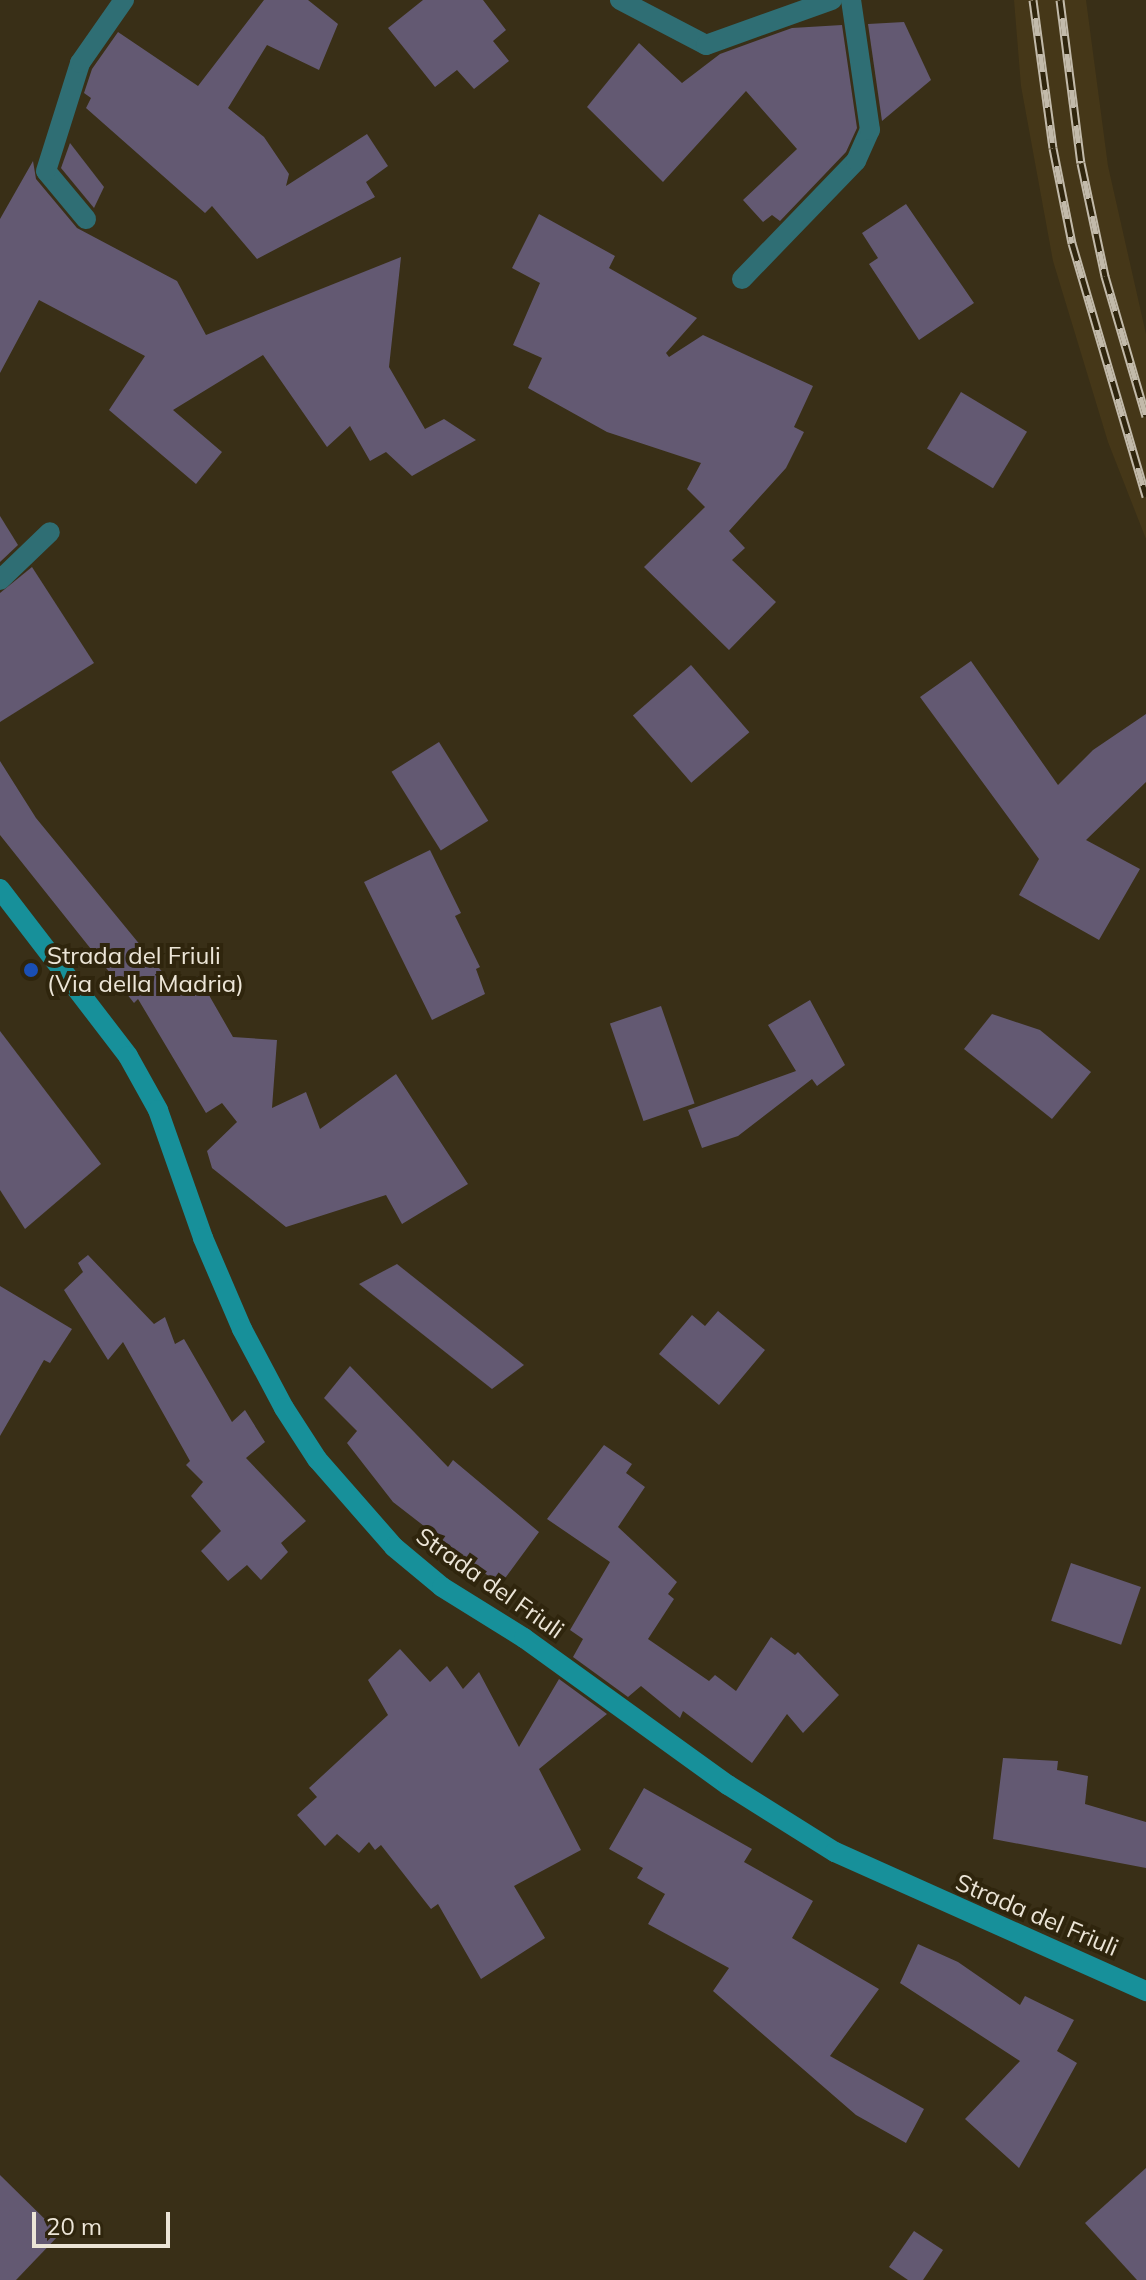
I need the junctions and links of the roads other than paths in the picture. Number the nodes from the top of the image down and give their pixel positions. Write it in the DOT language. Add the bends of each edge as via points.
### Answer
graph roads {
  1 [pos="124,0"];
  2 [pos="620,0"];
  3 [pos="832,0"];
  4 [pos="851,0"];
  5 [pos="86,219"];
  6 [pos="742,279"];
  7 [pos="50,532"];
  8 [pos="0,580"];
  9 [pos="0,889"];
  10 [pos="1146,1991"];
  1 -- 5 [label="street" via="80,63 46,171"];
  2 -- 3 [label="street" via="706,45"];
  4 -- 6 [label="street" via="870,130 856,161"];
  7 -- 8 [label="street"];
  9 -- 10 [label="main road, Strada del Friuli" via="128,1056 158,1110 242,1329 284,1408 317,1459 394,1547 442,1587 524,1638 728,1785 835,1852"];
}
